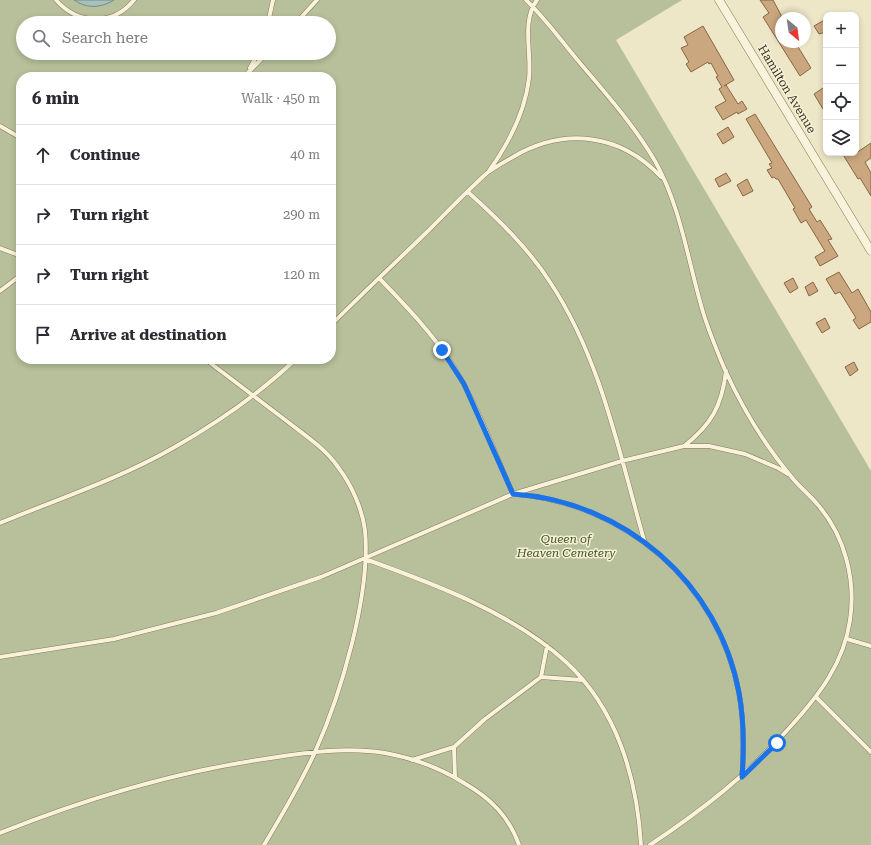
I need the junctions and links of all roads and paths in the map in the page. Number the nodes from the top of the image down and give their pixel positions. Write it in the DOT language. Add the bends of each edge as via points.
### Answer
graph roads {
  1 [pos="56,0"];
  2 [pos="134,0"];
  3 [pos="273,0"];
  4 [pos="317,0"];
  5 [pos="526,0"];
  6 [pos="537,0"];
  7 [pos="719,0"];
  8 [pos="532,6"];
  9 [pos="76,16"];
  10 [pos="114,16"];
  11 [pos="270,16"];
  12 [pos="302,16"];
  13 [pos="254,60"];
  14 [pos="260,60"];
  15 [pos="248,72"];
  16 [pos="248,72"];
  17 [pos="0,126"];
  18 [pos="16,135"];
  19 [pos="488,173"];
  20 [pos="664,180"];
  21 [pos="468,192"];
  22 [pos="0,248"];
  23 [pos="871,252"];
  24 [pos="16,254"];
  25 [pos="379,278"];
  26 [pos="16,279"];
  27 [pos="0,291"];
  28 [pos="336,320"];
  29 [pos="212,364"];
  30 [pos="290,364"];
  31 [pos="726,371"];
  32 [pos="254,396"];
  33 [pos="684,446"];
  34 [pos="622,461"];
  35 [pos="790,475"];
  36 [pos="513,494"];
  37 [pos="0,523"];
  38 [pos="644,540"];
  39 [pos="365,559"];
  40 [pos="846,639"];
  41 [pos="547,646"];
  42 [pos="871,646"];
  43 [pos="0,657"];
  44 [pos="541,677"];
  45 [pos="582,680"];
  46 [pos="816,698"];
  47 [pos="454,747"];
  48 [pos="315,752"];
  49 [pos="871,752"];
  50 [pos="412,760"];
  51 [pos="456,777"];
  52 [pos="742,777"];
  53 [pos="1,834"];
  54 [pos="264,845"];
  55 [pos="518,845"];
  56 [pos="641,845"];
  57 [pos="650,845"];
  1 -- 9 [label="lane"];
  2 -- 10 [label="lane"];
  3 -- 11 [label="lane"];
  4 -- 12 [label="lane"];
  5 -- 8 [label="lane"];
  6 -- 8 [label="lane"];
  7 -- 23 [label="street, Hamilton Avenue"];
  8 -- 19 [label="lane" via="529,15 531,64 526,96 514,132"];
  8 -- 20 [label="lane" via="616,105 643,143"];
  13 -- 15 [label="lane"];
  14 -- 16 [label="lane"];
  17 -- 18 [label="lane"];
  19 -- 20 [label="lane" via="534,146 567,138 583,138 612,144 636,156 650,165"];
  19 -- 21 [label="lane"];
  20 -- 31 [label="lane" via="680,224 704,315"];
  21 -- 25 [label="lane"];
  21 -- 34 [label="lane" via="524,248 549,280 569,313 597,375"];
  22 -- 24 [label="lane"];
  25 -- 28 [label="lane"];
  25 -- 36 [label="lane" via="428,330 454,367"];
  26 -- 27 [label="lane"];
  29 -- 32 [label="lane"];
  30 -- 32 [label="lane"];
  31 -- 33 [label="lane" via="716,411 703,429"];
  31 -- 35 [label="lane" via="762,435"];
  32 -- 37 [label="lane" via="167,452 123,473"];
  32 -- 39 [label="lane" via="319,445 340,468 362,516 365,530"];
  33 -- 34 [label="lane"];
  33 -- 35 [label="lane" via="709,446 745,454"];
  34 -- 36 [label="lane"];
  34 -- 38 [label="lane"];
  35 -- 40 [label="lane" via="827,517 843,548 851,583 850,620"];
  36 -- 38 [label="lane" via="551,499 578,508 611,521"];
  36 -- 39 [label="lane"];
  38 -- 52 [label="lane" via="691,588 720,633 739,693"];
  39 -- 41 [label="lane" via="445,590 505,620"];
  39 -- 43 [label="lane" via="261,599 176,625 78,646"];
  39 -- 48 [label="lane" via="358,610 345,667 335,703"];
  40 -- 42 [label="lane"];
  40 -- 46 [label="lane" via="836,666"];
  41 -- 44 [label="lane"];
  41 -- 45 [label="lane"];
  44 -- 45 [label="lane"];
  44 -- 47 [label="lane" via="491,714"];
  45 -- 56 [label="lane" via="611,724 627,761 637,800"];
  46 -- 49 [label="lane"];
  46 -- 52 [label="lane"];
  47 -- 50 [label="lane"];
  47 -- 51 [label="lane"];
  48 -- 50 [label="lane" via="363,751 385,753"];
  48 -- 53 [label="lane" via="253,760 157,781 58,811"];
  48 -- 54 [label="lane"];
  50 -- 51 [label="lane"];
  51 -- 55 [label="lane" via="480,792 497,807 509,822"];
  52 -- 57 [label="lane" via="697,814"];
}
